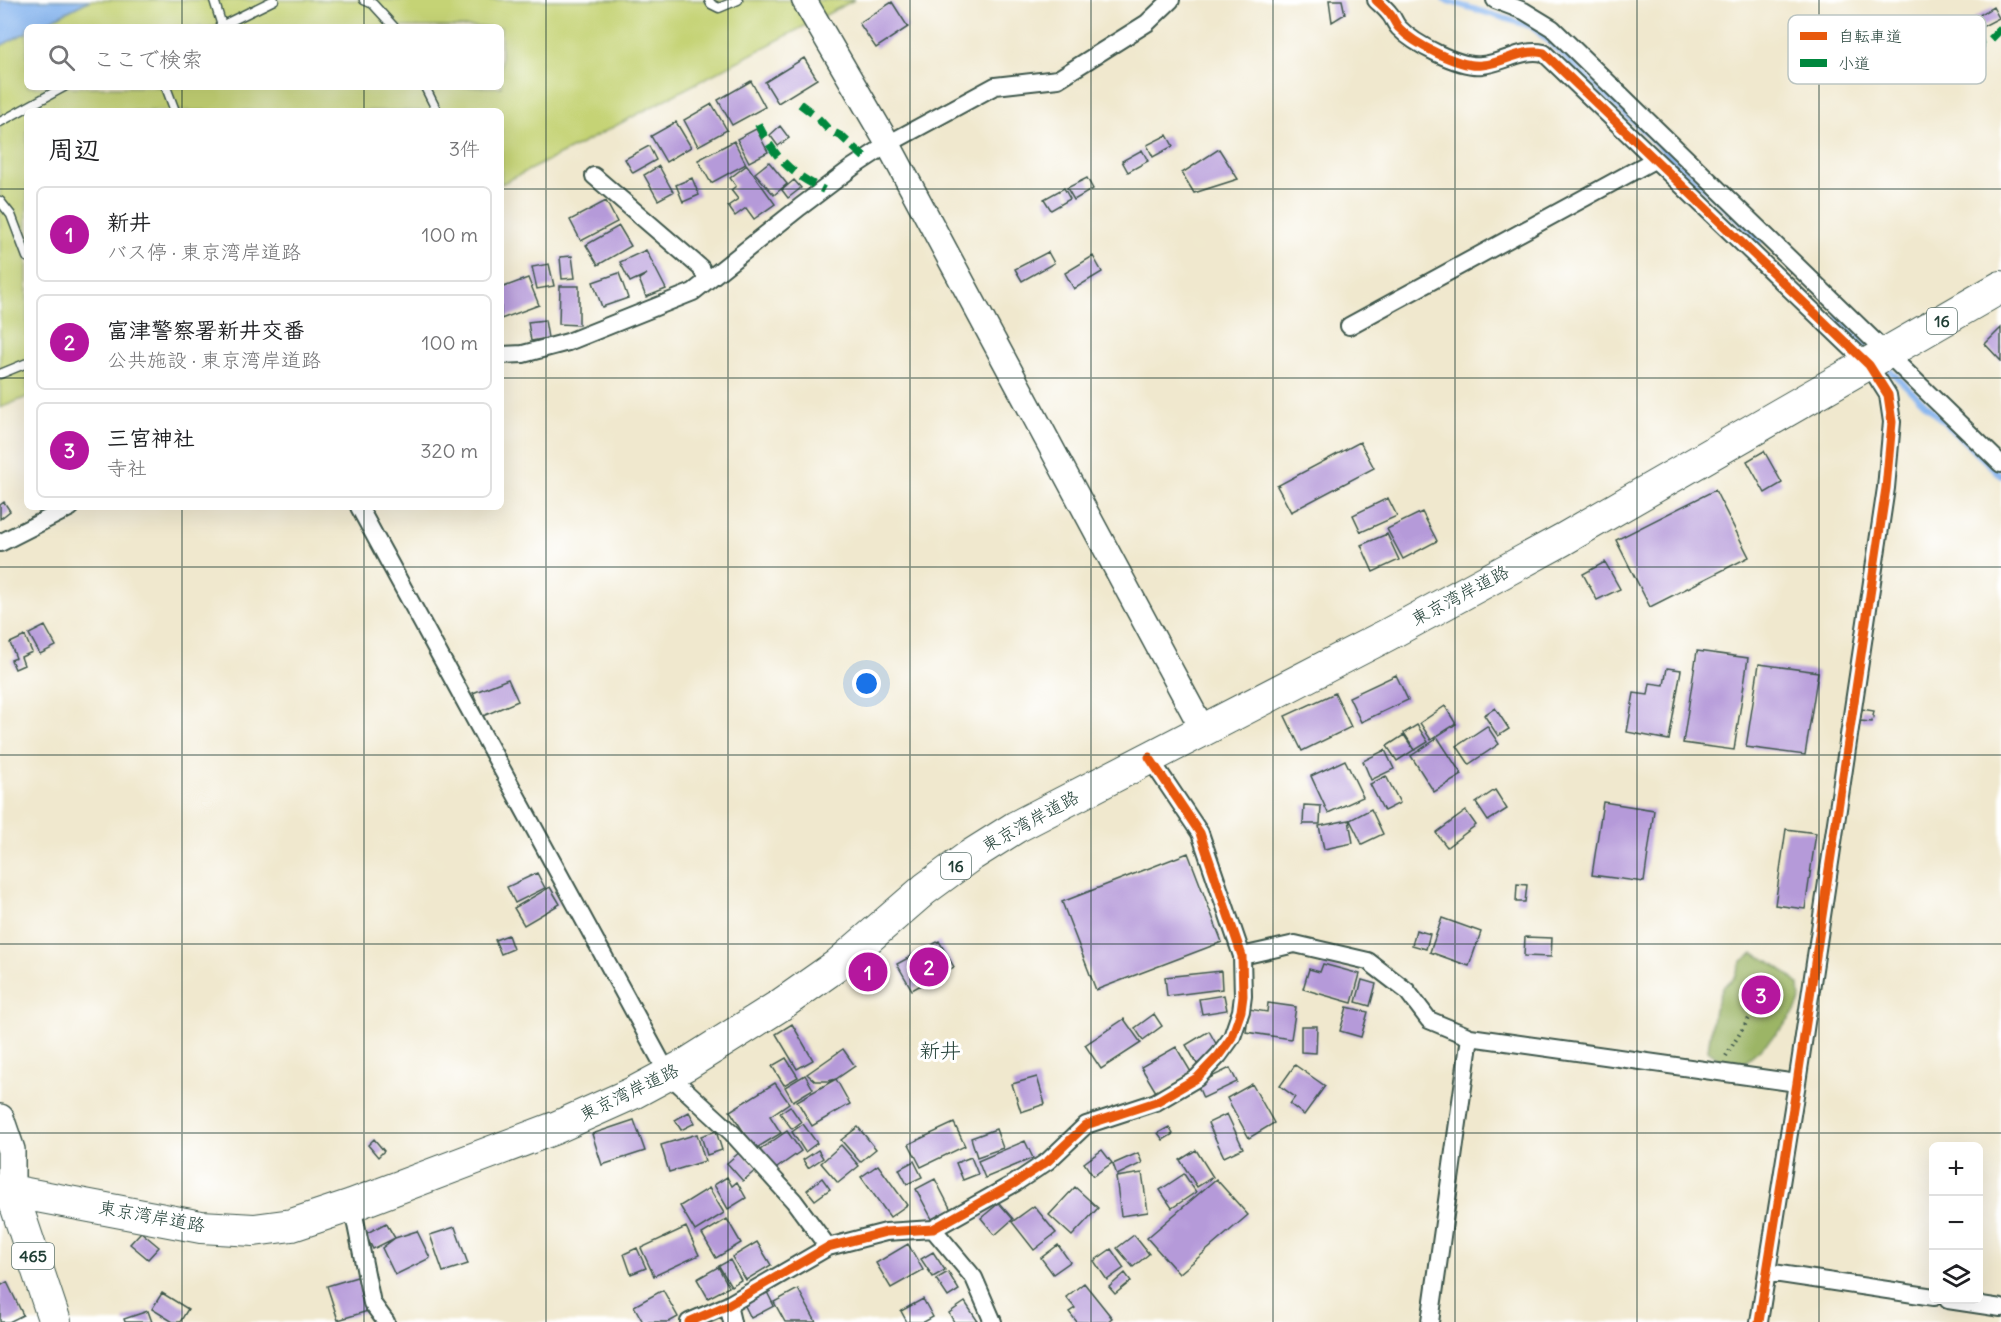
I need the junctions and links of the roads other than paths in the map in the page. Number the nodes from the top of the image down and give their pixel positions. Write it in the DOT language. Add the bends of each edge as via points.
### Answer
graph roads {
  1 [pos="214,0"];
  2 [pos="274,0"];
  3 [pos="363,0"];
  4 [pos="709,0"];
  5 [pos="738,0"];
  6 [pos="804,0"];
  7 [pos="1172,0"];
  8 [pos="1376,0"];
  9 [pos="1495,0"];
  10 [pos="220,24"];
  11 [pos="225,24"];
  12 [pos="391,24"];
  13 [pos="59,90"];
  14 [pos="167,90"];
  15 [pos="426,90"];
  16 [pos="26,108"];
  17 [pos="174,108"];
  18 [pos="436,108"];
  19 [pos="24,109"];
  20 [pos="0,122"];
  21 [pos="888,144"];
  22 [pos="1654,160"];
  23 [pos="594,176"];
  24 [pos="0,201"];
  25 [pos="24,249"];
  26 [pos="708,280"];
  27 [pos="2001,287"];
  28 [pos="1349,326"];
  29 [pos="504,355"];
  30 [pos="1878,359"];
  31 [pos="24,364"];
  32 [pos="0,374"];
  33 [pos="2001,464"];
  34 [pos="65,510"];
  35 [pos="361,510"];
  36 [pos="0,543"];
  37 [pos="1203,730"];
  38 [pos="1149,757"];
  39 [pos="1242,956"];
  40 [pos="1470,1037"];
  41 [pos="668,1074"];
  42 [pos="1797,1083"];
  43 [pos="0,1118"];
  44 [pos="4,1183"];
  45 [pos="352,1205"];
  46 [pos="933,1229"];
  47 [pos="828,1247"];
  48 [pos="1767,1272"];
  49 [pos="1929,1296"];
  50 [pos="1977,1304"];
  51 [pos="728,1305"];
  52 [pos="2001,1308"];
  53 [pos="55,1322"];
  54 [pos="386,1322"];
  55 [pos="689,1322"];
  56 [pos="732,1322"];
  57 [pos="993,1322"];
  58 [pos="1430,1322"];
  59 [pos="1759,1322"];
  1 -- 10 [label="lane"];
  2 -- 11 [label="lane"];
  3 -- 12 [label="lane" via="373,4"];
  4 -- 5 [label="lane" via="719,8"];
  6 -- 21 [label="street"];
  7 -- 21 [label="street" via="1147,23 1058,79 995,87"];
  8 -- 22 [label="street" via="1413,39 1468,65 1482,66 1533,50 1544,53"];
  9 -- 30 [label="street" via="1524,10 1552,28"];
  13 -- 16 [label="lane"];
  14 -- 17 [label="lane"];
  15 -- 18 [label="lane"];
  19 -- 20 [label="lane"];
  21 -- 26 [label="street"];
  21 -- 37 [label="street"];
  22 -- 28 [label="street"];
  22 -- 30 [label="street"];
  23 -- 26 [label="street" via="700,268"];
  24 -- 25 [label="lane" via="11,214"];
  26 -- 29 [label="street" via="693,292 568,342"];
  27 -- 30 [label="highway, 東京湾岸道路 / 16"];
  30 -- 33 [label="street"];
  30 -- 37 [label="highway, 東京湾岸道路 / 16" via="1562,540"];
  30 -- 42 [label="street" via="1892,422 1886,488"];
  31 -- 32 [label="lane"];
  34 -- 36 [label="street"];
  35 -- 41 [label="street"];
  37 -- 38 [label="highway, 東京湾岸道路 / 16"];
  38 -- 39 [label="street" via="1200,833"];
  38 -- 41 [label="highway, 東京湾岸道路 / 16" via="1016,827 970,856 925,889 836,966"];
  39 -- 40 [label="street" via="1295,944 1368,961 1407,991 1429,1020"];
  39 -- 46 [label="street" via="1243,996 1232,1037 1197,1078 1156,1101 1086,1125 1048,1161"];
  40 -- 42 [label="street"];
  40 -- 58 [label="street"];
  41 -- 45 [label="highway, 東京湾岸道路 / 16" via="555,1128"];
  41 -- 47 [label="street" via="740,1142 794,1201"];
  42 -- 48 [label="street"];
  43 -- 44 [label="main road" via="11,1150"];
  44 -- 45 [label="highway, 東京湾岸道路 / 16" via="201,1227 254,1230 292,1225"];
  44 -- 53 [label="highway, 465"];
  45 -- 54 [label="street" via="372,1303"];
  46 -- 47 [label="street" via="886,1232"];
  46 -- 57 [label="street" via="974,1278"];
  47 -- 51 [label="street"];
  48 -- 49 [label="street"];
  48 -- 59 [label="street"];
  50 -- 52 [label="street"];
  51 -- 55 [label="street"];
  51 -- 56 [label="street"];
}
